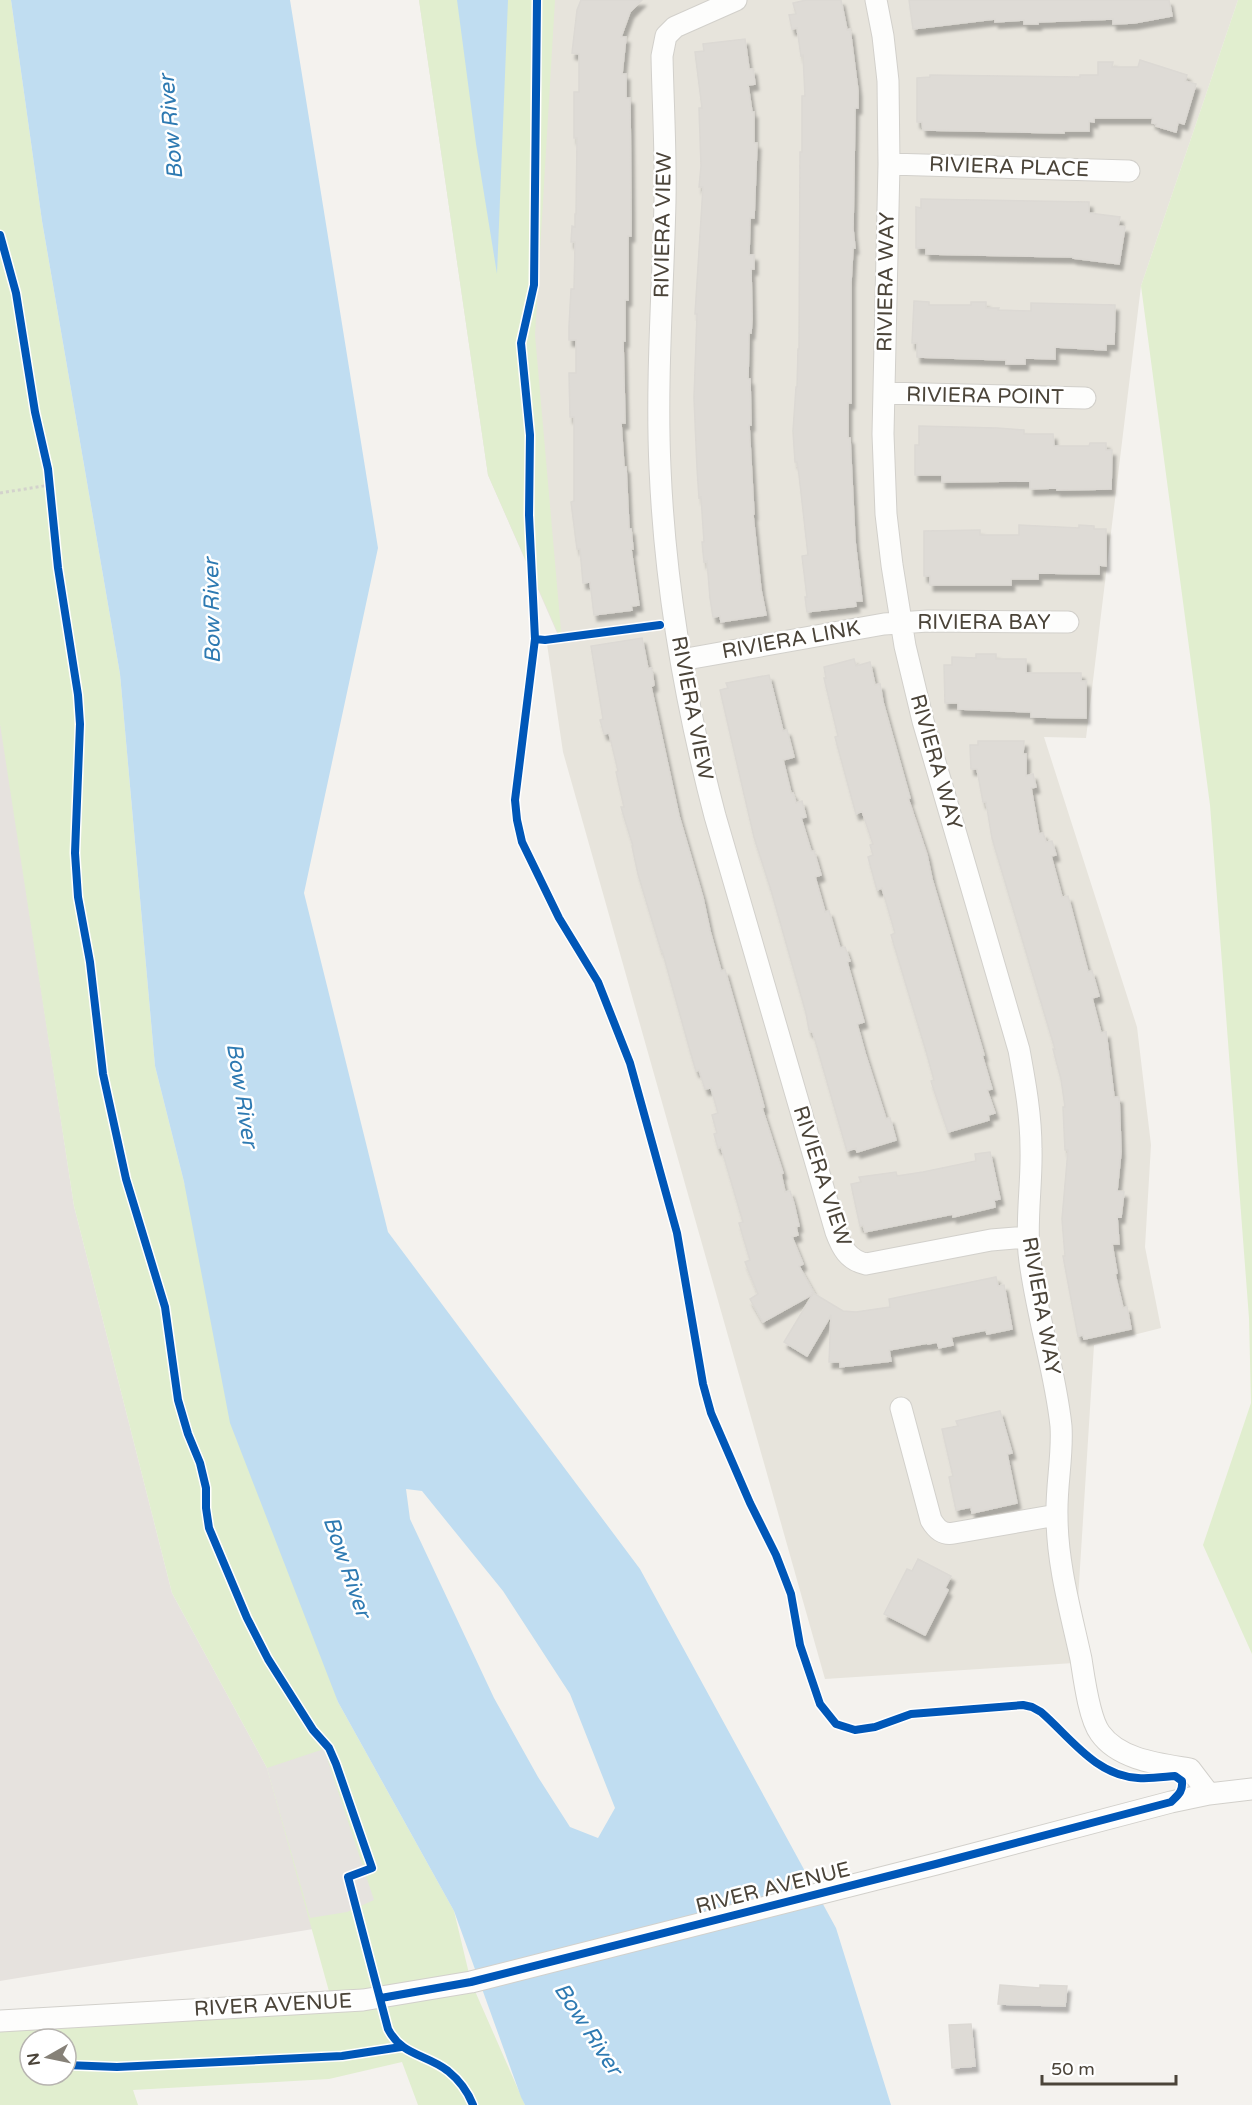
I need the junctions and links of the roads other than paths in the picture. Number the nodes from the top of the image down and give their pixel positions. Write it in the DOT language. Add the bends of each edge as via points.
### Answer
graph roads {
  1 [pos="736,0"];
  2 [pos="876,0"];
  3 [pos="889,164"];
  4 [pos="1129,171"];
  5 [pos="884,393"];
  6 [pos="1085,398"];
  7 [pos="901,622"];
  8 [pos="1068,622"];
  9 [pos="681,660"];
  10 [pos="1028,1238"];
  11 [pos="901,1408"];
  12 [pos="1057,1515"];
  13 [pos="1252,1789"];
  14 [pos="1209,1794"];
  15 [pos="0,2021"];
  1 -- 9 [label="street, RIVIERA VIEW" via="675,27 666,36 662,56 665,199 660,468 667,560"];
  2 -- 3 [label="street, RIVIERA WAY" via="888,81"];
  3 -- 4 [label="street, RIVIERA PLACE"];
  3 -- 5 [label="street, RIVIERA WAY"];
  5 -- 6 [label="street, RIVIERA POINT"];
  5 -- 7 [label="street, RIVIERA WAY" via="886,514"];
  7 -- 8 [label="street, RIVIERA BAY"];
  7 -- 9 [label="street, RIVIERA LINK"];
  7 -- 10 [label="street, RIVIERA WAY" via="923,721 1019,1050 1031,1130"];
  9 -- 10 [label="street, RIVIERA VIEW" via="715,816 843,1248 866,1264 999,1239"];
  10 -- 12 [label="street, RIVIERA WAY" via="1061,1427"];
  11 -- 12 [label="street" via="932,1520 941,1532"];
  12 -- 14 [label="street, RIVIERA WAY" via="1061,1558 1094,1723 1105,1739 1137,1759 1190,1769"];
  13 -- 14 [label="street, RIVER AVENUE"];
  14 -- 15 [label="street, RIVER AVENUE" via="471,1982 363,2000"];
}
